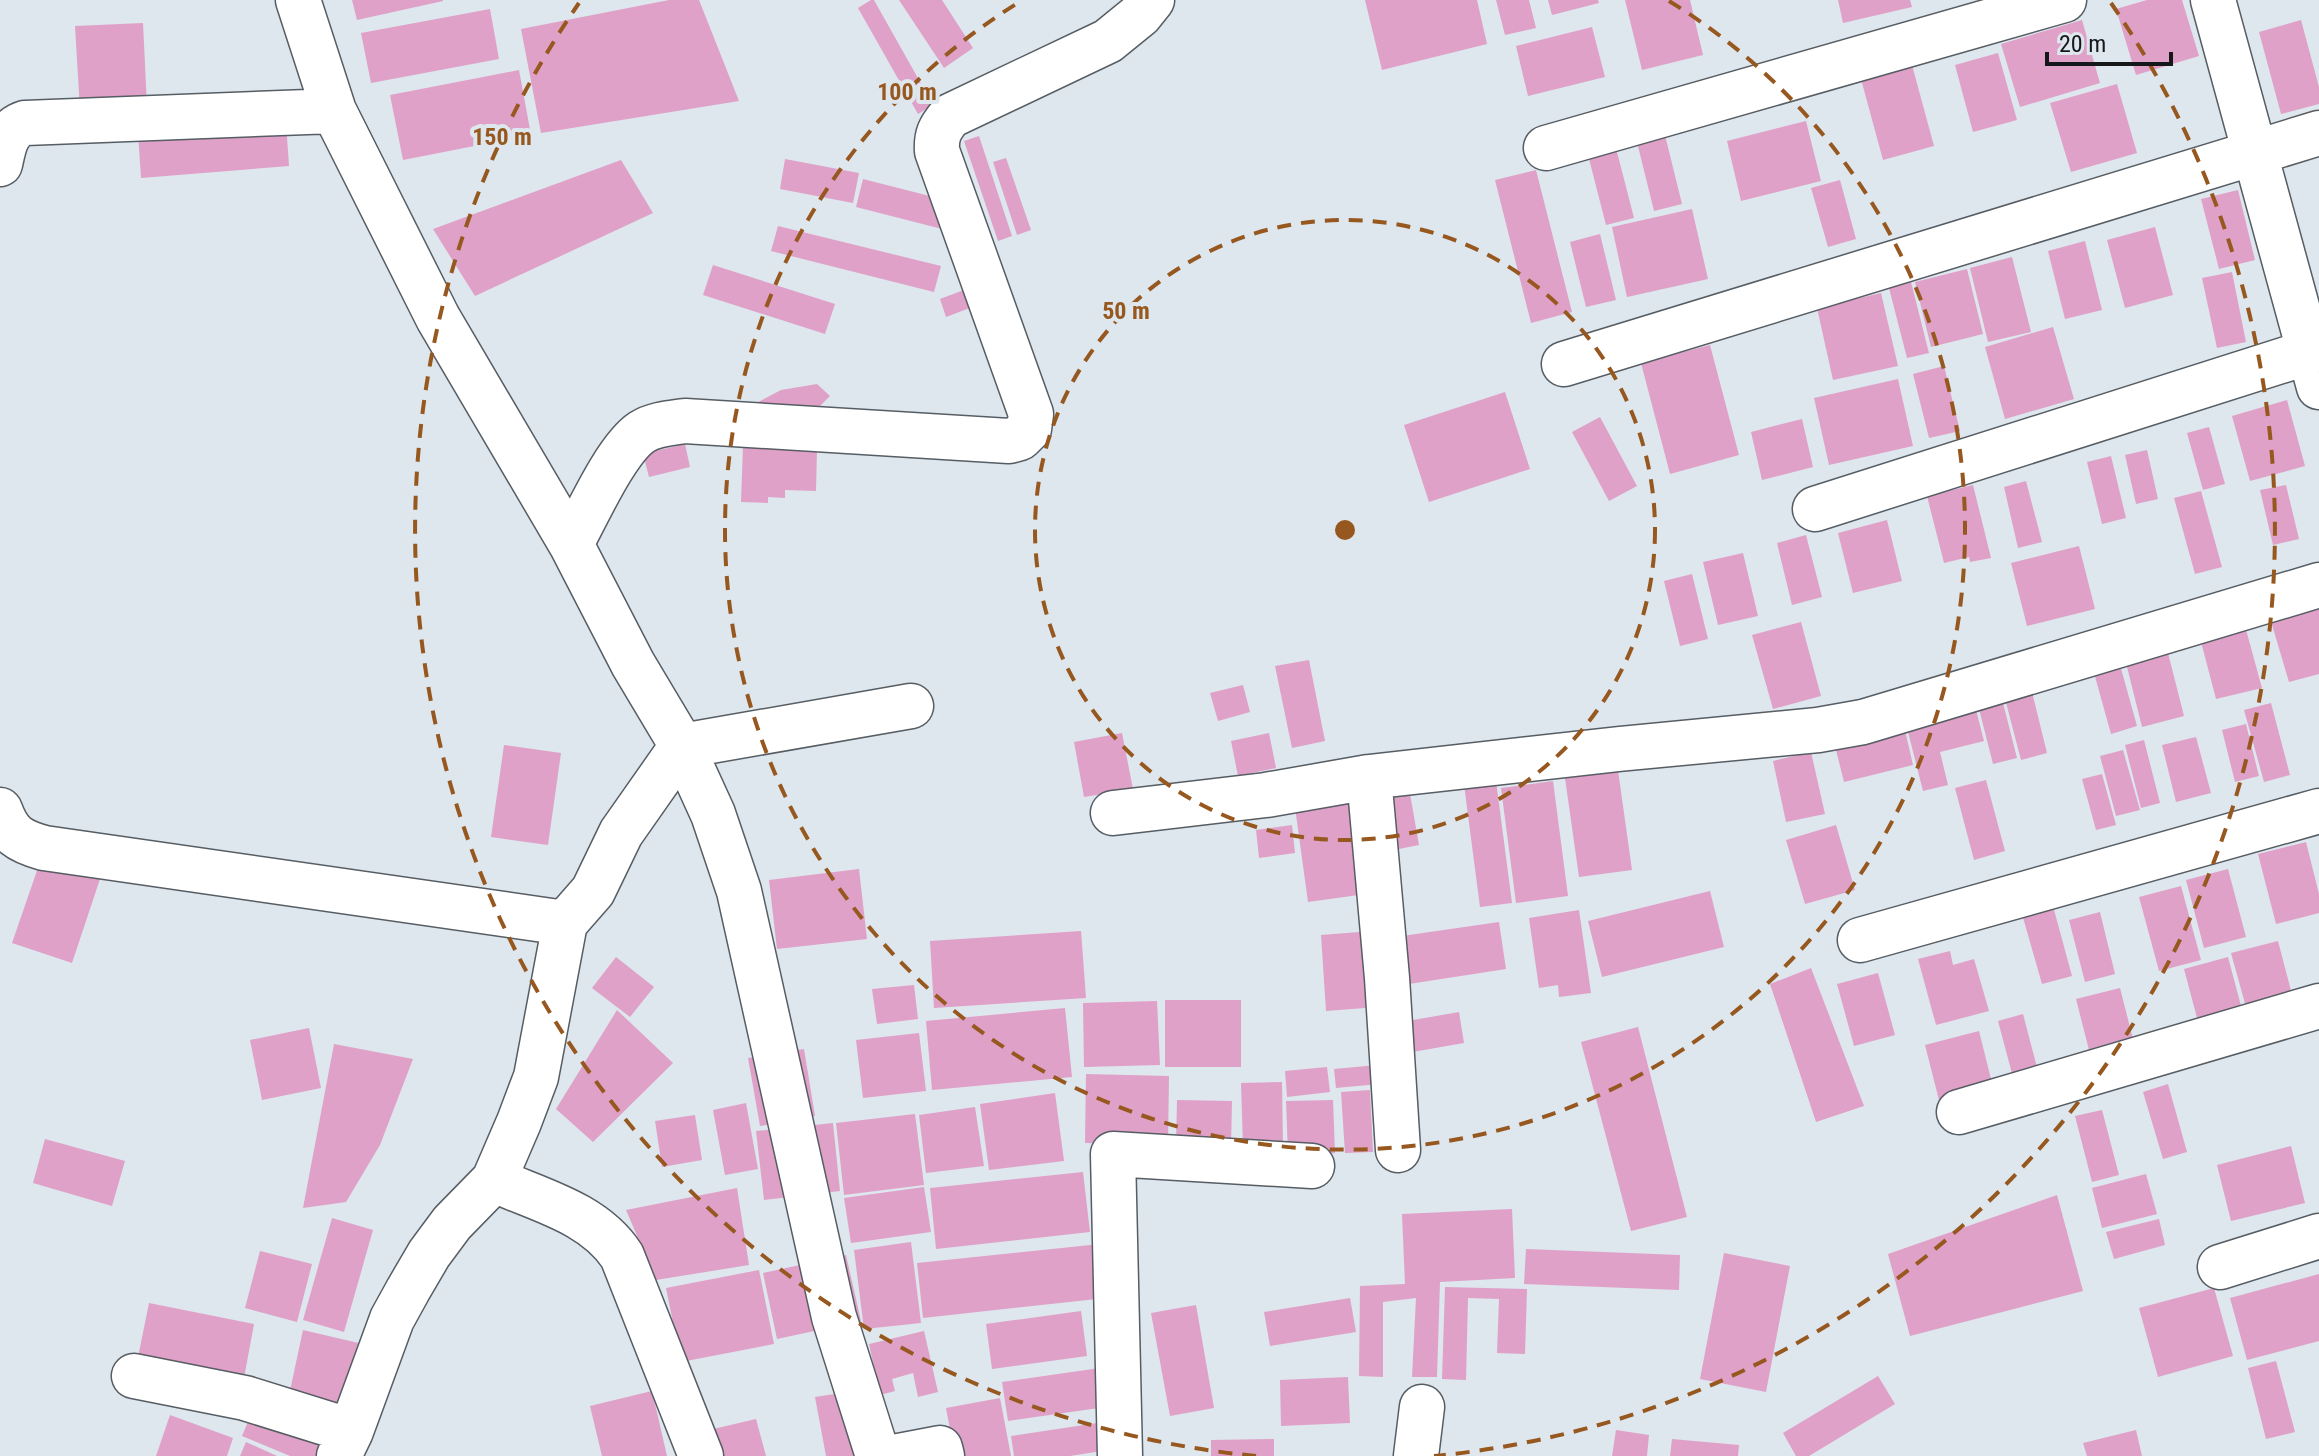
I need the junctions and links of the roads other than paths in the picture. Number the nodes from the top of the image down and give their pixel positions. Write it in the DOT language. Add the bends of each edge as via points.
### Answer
graph roads {
  1 [pos="298,0"];
  2 [pos="1152,0"];
  3 [pos="2064,0"];
  4 [pos="2213,0"];
  5 [pos="334,111"];
  6 [pos="2319,133"];
  7 [pos="1546,148"];
  8 [pos="2255,151"];
  9 [pos="0,164"];
  10 [pos="1564,364"];
  11 [pos="2314,369"];
  12 [pos="1815,509"];
  13 [pos="571,544"];
  14 [pos="2319,585"];
  15 [pos="911,706"];
  16 [pos="682,746"];
  17 [pos="1369,777"];
  18 [pos="2319,811"];
  19 [pos="1113,813"];
  20 [pos="2,828"];
  21 [pos="565,923"];
  22 [pos="1860,940"];
  23 [pos="2319,1006"];
  24 [pos="1959,1112"];
  25 [pos="1398,1150"];
  26 [pos="1312,1166"];
  27 [pos="494,1180"];
  28 [pos="2319,1236"];
  29 [pos="2220,1267"];
  30 [pos="134,1376"];
  31 [pos="1422,1407"];
  32 [pos="345,1444"];
  33 [pos="701,1456"];
  34 [pos="878,1456"];
  35 [pos="898,1456"];
  36 [pos="942,1456"];
  37 [pos="1120,1456"];
  38 [pos="1416,1456"];
  1 -- 5 [label="street"];
  2 -- 13 [label="street" via="1108,41 950,116 936,138 1031,414 1029,429 1020,438 685,421 662,425 644,430 626,445"];
  3 -- 7 [label="street"];
  4 -- 8 [label="street"];
  5 -- 9 [label="street" via="25,123 8,134"];
  5 -- 13 [label="street" via="438,318"];
  6 -- 8 [label="street"];
  8 -- 10 [label="street"];
  8 -- 11 [label="street"];
  11 -- 12 [label="street"];
  13 -- 16 [label="street"];
  14 -- 17 [label="street" via="1863,722"];
  15 -- 16 [label="street"];
  16 -- 21 [label="street" via="621,833 593,891"];
  16 -- 34 [label="street" via="739,891 834,1317"];
  17 -- 19 [label="street"];
  17 -- 25 [label="street"];
  18 -- 22 [label="street"];
  20 -- 21 [label="street" via="44,848"];
  21 -- 27 [label="street" via="536,1077"];
  23 -- 24 [label="street"];
  26 -- 37 [label="street" via="1113,1154"];
  27 -- 32 [label="street" via="452,1223 408,1290"];
  27 -- 33 [label="street" via="585,1220 613,1242"];
  28 -- 29 [label="street"];
  30 -- 32 [label="street" via="245,1398"];
  31 -- 38 [label="street"];
  35 -- 36 [label="street" via="940,1448"];
}
